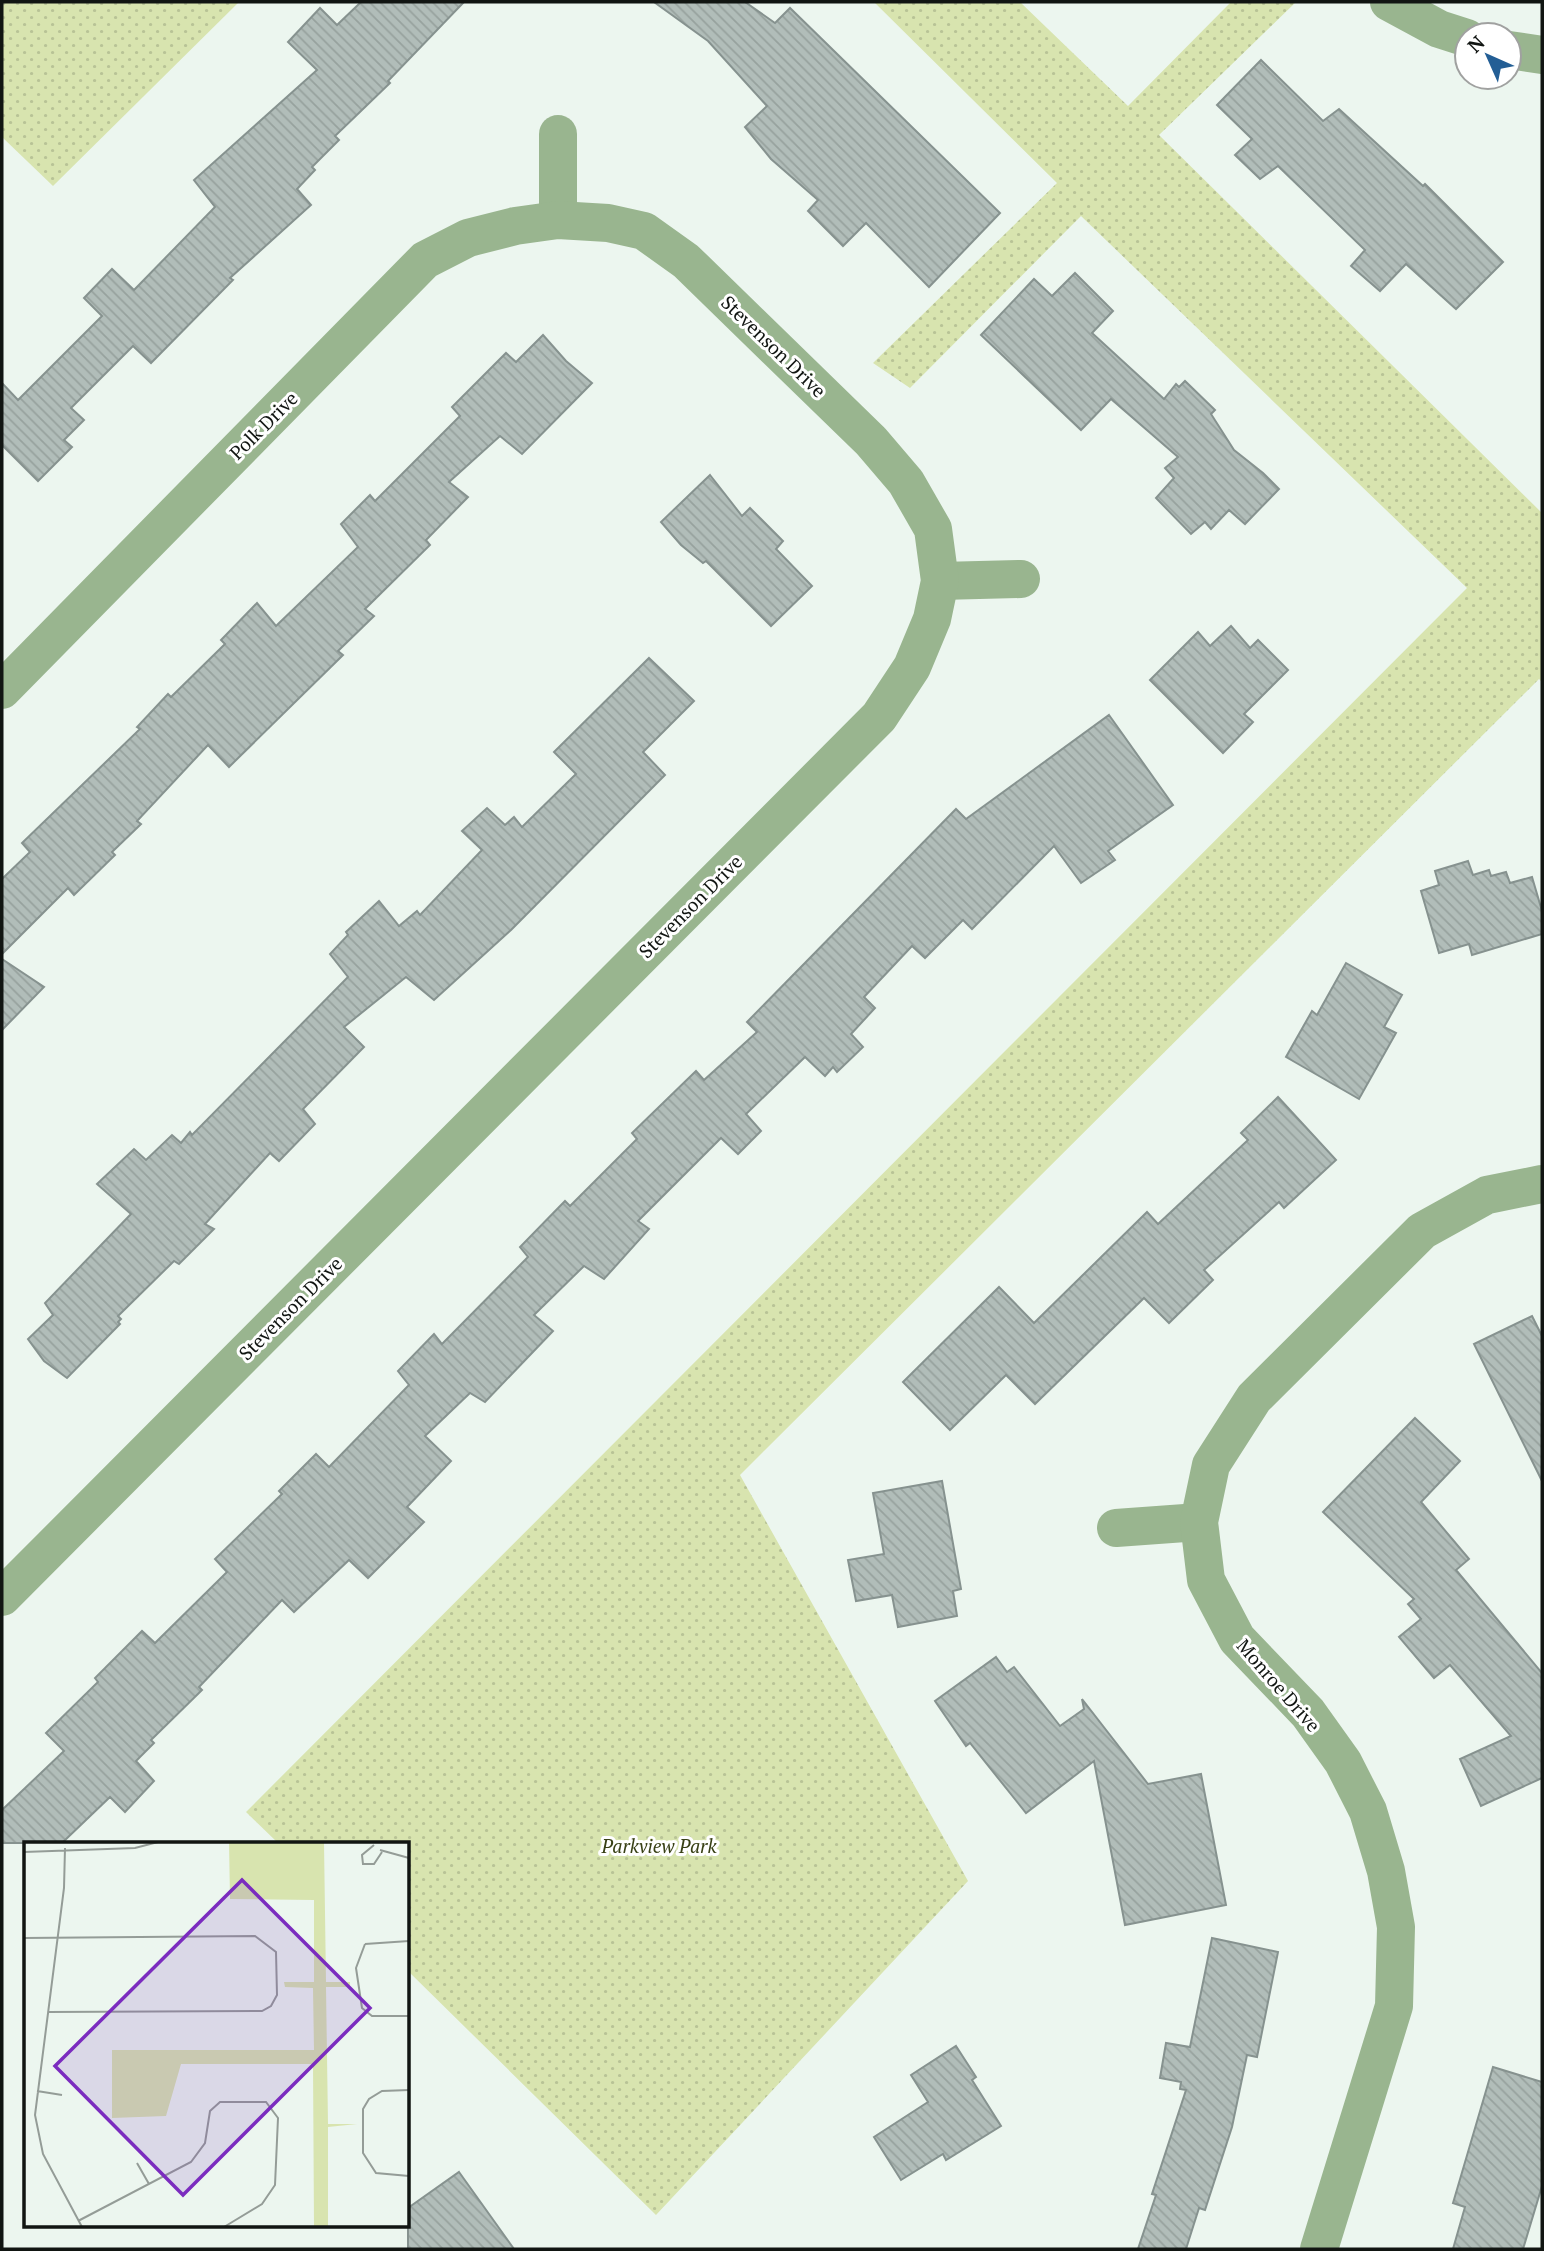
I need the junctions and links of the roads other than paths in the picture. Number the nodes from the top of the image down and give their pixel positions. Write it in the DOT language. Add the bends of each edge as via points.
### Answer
graph roads {
  1 [pos="1389,2"];
  2 [pos="1453,34"];
  3 [pos="1523,52"];
  4 [pos="1542,55"];
  5 [pos="558,134"];
  6 [pos="558,220"];
  7 [pos="1021,579"];
  8 [pos="940,581"];
  9 [pos="2,690"];
  10 [pos="1542,1184"];
  11 [pos="1199,1522"];
  12 [pos="1116,1528"];
  13 [pos="2,1597"];
  14 [pos="1319,2249"];
  1 -- 2 [label="street"];
  3 -- 4 [label="street"];
  5 -- 6 [label="street"];
  6 -- 8 [label="street, Stevenson Drive" via="644,231 686,261 872,441 906,482 933,530"];
  6 -- 9 [label="street, Polk Drive" via="468,239 425,260"];
  7 -- 8 [label="street"];
  8 -- 13 [label="street, Stevenson Drive" via="932,619 912,667 879,717"];
  10 -- 11 [label="street, Monroe Drive" via="1487,1195 1422,1231 1254,1398 1211,1465"];
  11 -- 12 [label="street"];
  11 -- 14 [label="street, Monroe Drive" via="1206,1580 1237,1639 1308,1713 1343,1762 1368,1811 1396,1927 1394,2006"];
}
